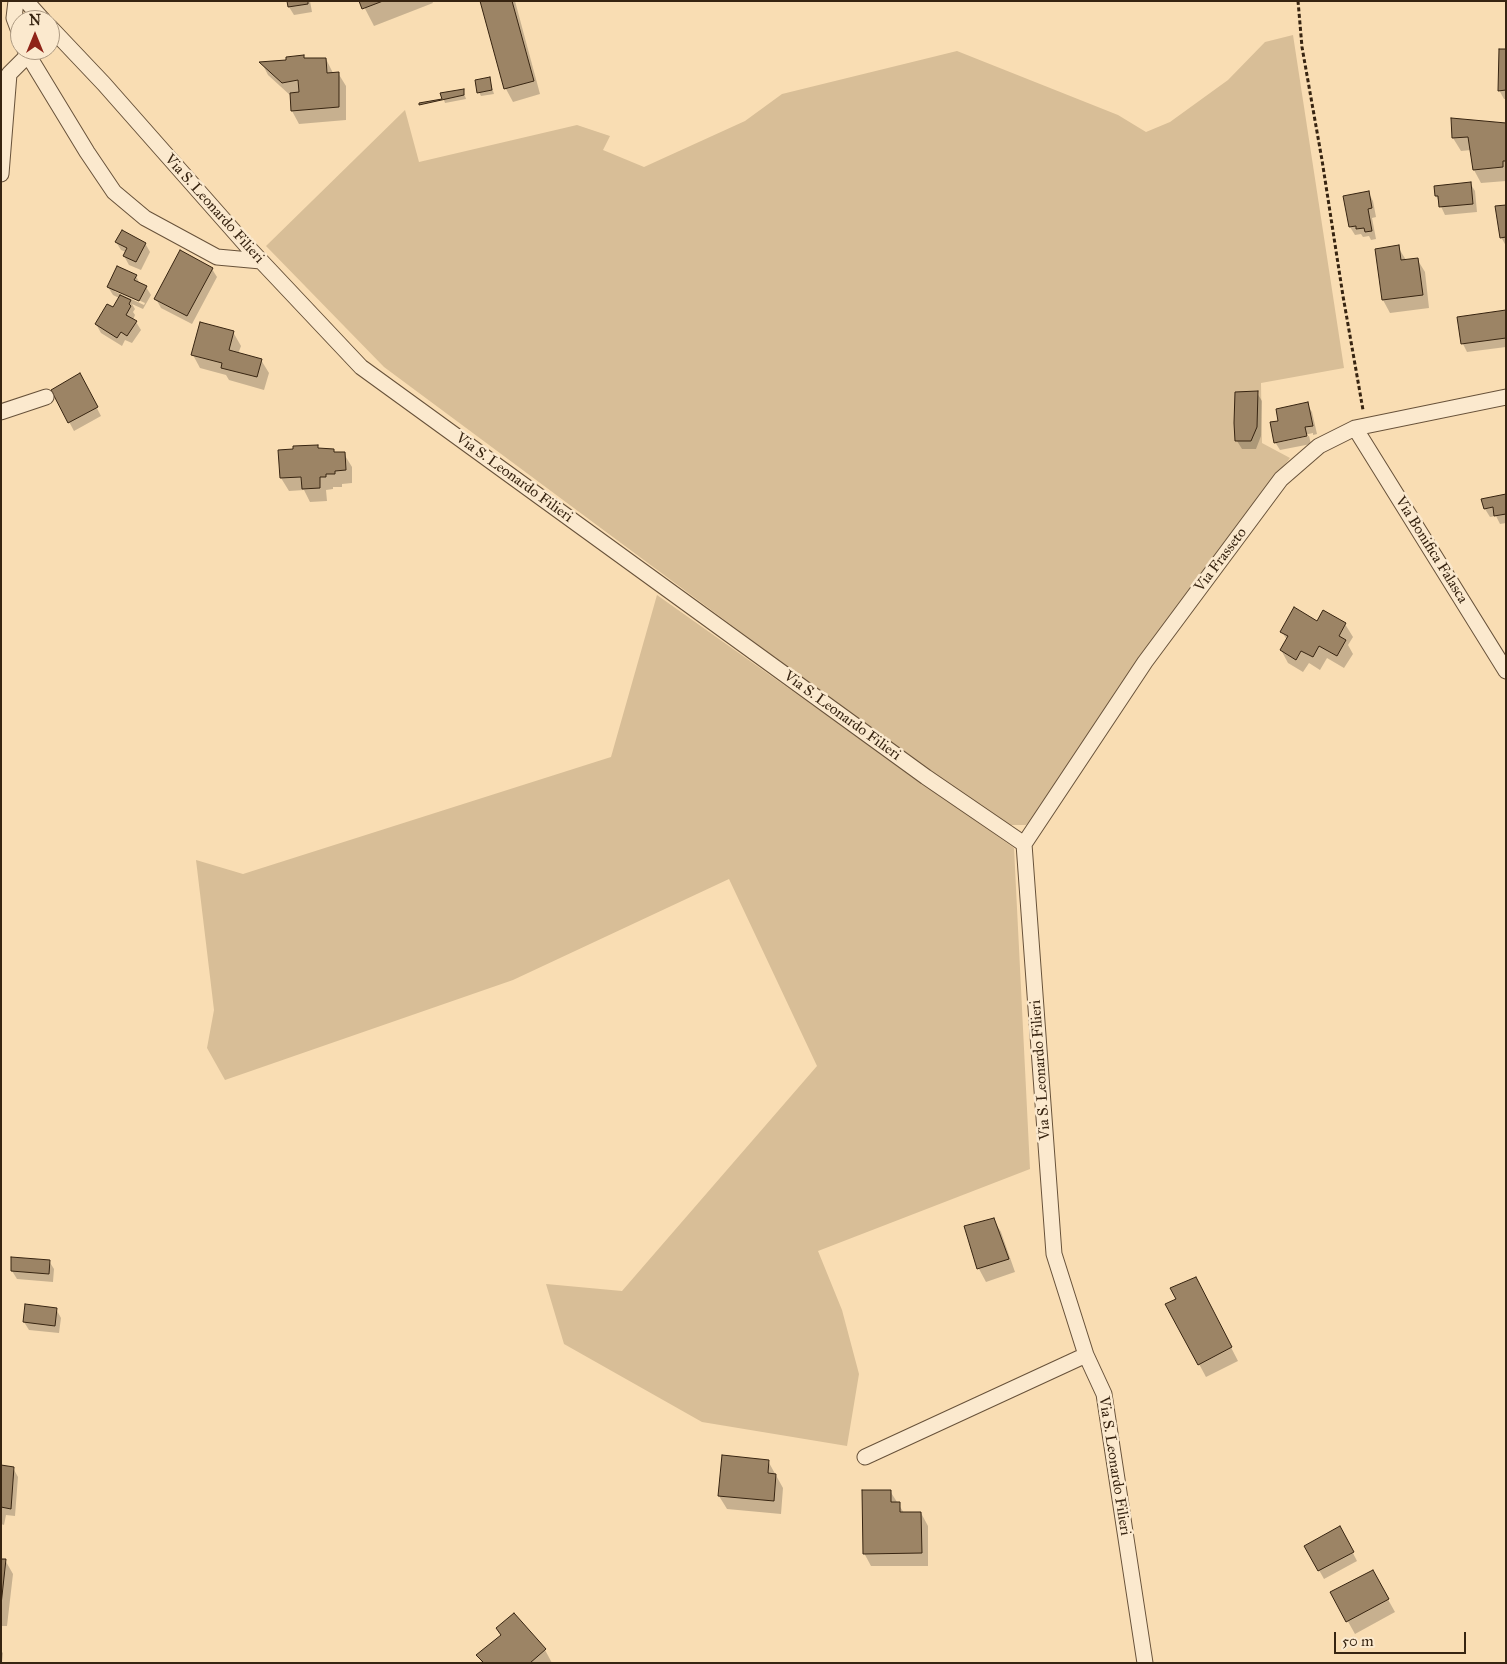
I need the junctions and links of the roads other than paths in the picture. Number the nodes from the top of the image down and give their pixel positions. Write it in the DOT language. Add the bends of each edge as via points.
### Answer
graph roads {
  1 [pos="60,38"];
  2 [pos="20,60"];
  3 [pos="30,60"];
  4 [pos="1,174"];
  5 [pos="261,261"];
  6 [pos="46,397"];
  7 [pos="1506,397"];
  8 [pos="1,412"];
  9 [pos="1361,427"];
  10 [pos="1506,671"];
  11 [pos="1024,844"];
  12 [pos="1086,1356"];
  13 [pos="865,1457"];
  14 [pos="1145,1663"];
  1 -- 5 [label="street, Via S. Leonardo Filieri"];
  2 -- 4 [label="street" via="9,74"];
  3 -- 5 [label="street" via="114,192 145,218 217,257"];
  5 -- 11 [label="street, Via S. Leonardo Filieri" via="361,367 918,772"];
  6 -- 8 [label="street"];
  7 -- 9 [label="street, Via Frasseto"];
  9 -- 10 [label="street, Via Bonifica Falasca"];
  9 -- 11 [label="street, Via Frasseto" via="1318,446 1281,479 1145,662"];
  11 -- 12 [label="street, Via S. Leonardo Filieri" via="1054,1254"];
  12 -- 13 [label="street"];
  12 -- 14 [label="street, Via S. Leonardo Filieri" via="1104,1394"];
}
